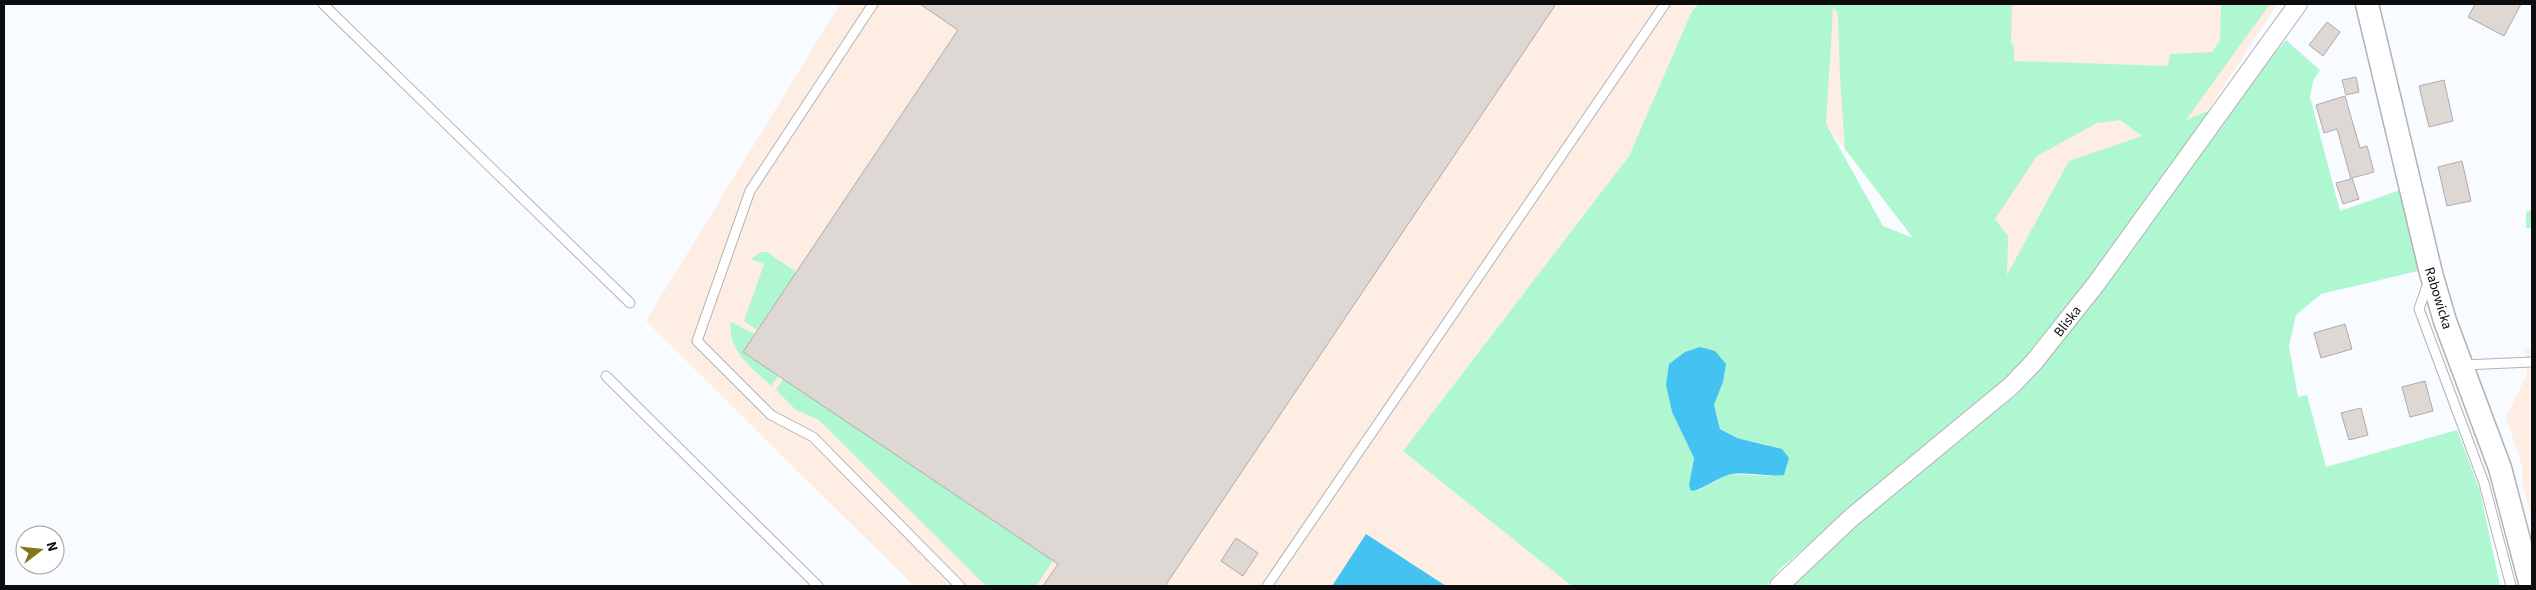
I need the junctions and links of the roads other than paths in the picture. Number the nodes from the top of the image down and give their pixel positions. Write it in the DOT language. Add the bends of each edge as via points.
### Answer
graph roads {
  1 [pos="323,4"];
  2 [pos="873,4"];
  3 [pos="1664,4"];
  4 [pos="2298,4"];
  5 [pos="2368,4"];
  6 [pos="2431,273"];
  7 [pos="630,303"];
  8 [pos="2532,362"];
  9 [pos="2462,365"];
  10 [pos="606,376"];
  11 [pos="818,586"];
  12 [pos="960,586"];
  13 [pos="1267,586"];
  14 [pos="1779,586"];
  15 [pos="2511,586"];
  16 [pos="2532,586"];
  1 -- 7 [label="lane"];
  2 -- 12 [label="lane" via="750,192 697,341 770,415 813,437"];
  3 -- 13 [label="lane"];
  4 -- 14 [label="street, Bliska" via="2096,284 2034,362 2011,386 1851,518"];
  5 -- 6 [label="street, Rabowicka"];
  6 -- 9 [label="street, Rabowicka"];
  6 -- 15 [label="lane" via="2419,309 2484,483"];
  8 -- 9 [label="lane"];
  9 -- 16 [label="street, Rabowicka" via="2500,468"];
  10 -- 11 [label="lane"];
}
